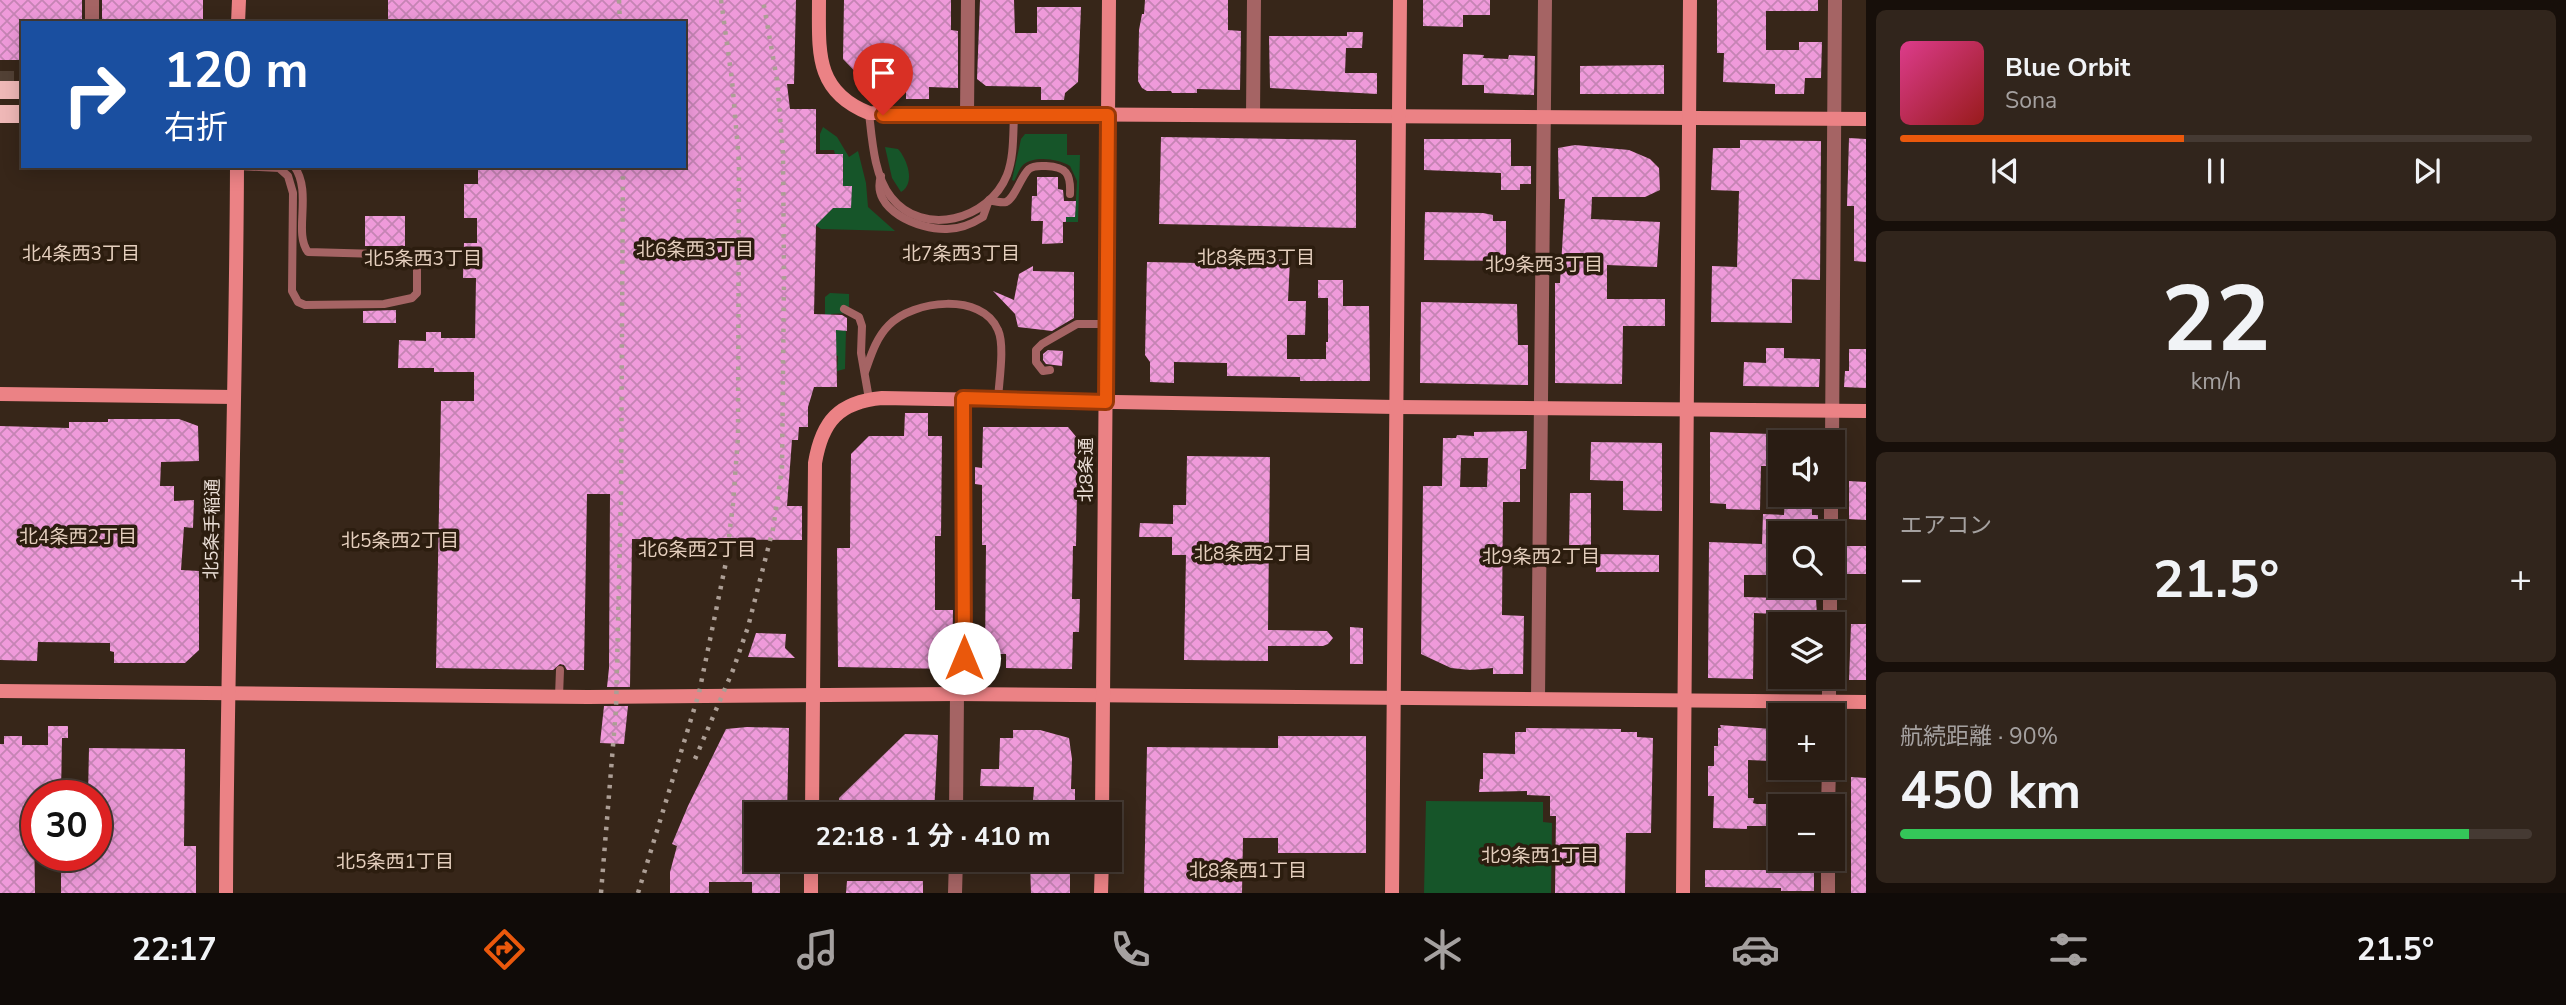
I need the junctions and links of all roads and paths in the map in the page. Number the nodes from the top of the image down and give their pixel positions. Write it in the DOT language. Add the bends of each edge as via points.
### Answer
graph roads {
  1 [pos="92,0"];
  2 [pos="239,0"];
  3 [pos="819,0"];
  4 [pos="968,0"];
  5 [pos="1109,0"];
  6 [pos="1254,0"];
  7 [pos="1399,0"];
  8 [pos="1545,0"];
  9 [pos="1690,0"];
  10 [pos="1835,0"];
  11 [pos="92,21"];
  12 [pos="238,21"];
  13 [pos="0,90"];
  14 [pos="21,90"];
  15 [pos="869,113"];
  16 [pos="0,114"];
  17 [pos="21,114"];
  18 [pos="968,115"];
  19 [pos="1108,115"];
  20 [pos="1253,115"];
  21 [pos="1398,115"];
  22 [pos="1014,116"];
  23 [pos="1544,117"];
  24 [pos="1689,117"];
  25 [pos="1834,119"];
  26 [pos="1866,119"];
  27 [pos="237,168"];
  28 [pos="279,168"];
  29 [pos="295,168"];
  30 [pos="1070,194"];
  31 [pos="989,200"];
  32 [pos="844,309"];
  33 [pos="1106,324"];
  34 [pos="1050,370"];
  35 [pos="865,372"];
  36 [pos="0,394"];
  37 [pos="234,397"];
  38 [pos="963,398"];
  39 [pos="869,399"];
  40 [pos="998,399"];
  41 [pos="1106,402"];
  42 [pos="1396,407"];
  43 [pos="1541,408"];
  44 [pos="1686,409"];
  45 [pos="1832,410"];
  46 [pos="1866,411"];
  47 [pos="1832,430"];
  48 [pos="560,670"];
  49 [pos="0,691"];
  50 [pos="227,694"];
  51 [pos="960,694"];
  52 [pos="1103,695"];
  53 [pos="559,696"];
  54 [pos="813,696"];
  55 [pos="1393,698"];
  56 [pos="1538,699"];
  57 [pos="1684,700"];
  58 [pos="1866,702"];
  59 [pos="1768,705"];
  60 [pos="1845,705"];
  61 [pos="812,802"];
  62 [pos="956,802"];
  63 [pos="1102,802"];
  64 [pos="1828,871"];
  65 [pos="811,872"];
  66 [pos="956,872"];
  67 [pos="1102,872"];
  68 [pos="226,893"];
  69 [pos="811,893"];
  70 [pos="955,893"];
  71 [pos="1101,893"];
  72 [pos="1392,893"];
  73 [pos="1682,893"];
  74 [pos="1828,893"];
  1 -- 11 [label="street"];
  2 -- 12 [label="street"];
  3 -- 15 [label="street" via="821,64 828,82 850,106"];
  4 -- 18 [label="street"];
  5 -- 19 [label="street, 北8条通"];
  6 -- 20 [label="street"];
  7 -- 21 [label="street"];
  8 -- 23 [label="street"];
  9 -- 24 [label="street"];
  10 -- 25 [label="street"];
  13 -- 14 [label="main road"];
  15 -- 18 [label="street"];
  15 -- 31 [label="lane" via="881,176 895,201 935,220 959,218"];
  16 -- 17 [label="main road"];
  18 -- 22 [label="street"];
  19 -- 20 [label="street"];
  19 -- 22 [label="street"];
  19 -- 33 [label="street, 北8条通"];
  20 -- 21 [label="street"];
  21 -- 23 [label="street"];
  21 -- 42 [label="street"];
  22 -- 31 [label="lane" via="1007,175"];
  23 -- 24 [label="street"];
  23 -- 43 [label="street"];
  24 -- 25 [label="street"];
  24 -- 44 [label="street"];
  25 -- 26 [label="street"];
  25 -- 45 [label="street"];
  27 -- 37 [label="street, 北5条手稲通"];
  28 -- 29 [label="lane" via="291,183 292,291 298,302 384,304 412,299 417,293 415,255 308,252 303,242 303,188"];
  30 -- 31 [label="lane" via="1065,169 1039,166 1030,168 1009,200"];
  32 -- 35 [label="lane" via="859,317 862,326"];
  33 -- 34 [label="lane" via="1077,324 1042,344 1036,349 1036,362 1043,371"];
  33 -- 41 [label="street, 北8条通"];
  35 -- 39 [label="lane"];
  35 -- 40 [label="lane" via="890,323 904,314 925,306 972,307 998,330"];
  36 -- 37 [label="street"];
  37 -- 50 [label="street, 北5条手稲通"];
  38 -- 39 [label="street"];
  38 -- 40 [label="street"];
  38 -- 51 [label="street"];
  39 -- 54 [label="street" via="838,413 818,445"];
  40 -- 41 [label="street"];
  41 -- 42 [label="street"];
  41 -- 52 [label="street, 北8条通"];
  42 -- 43 [label="street"];
  42 -- 55 [label="street"];
  43 -- 44 [label="street"];
  43 -- 56 [label="street"];
  44 -- 45 [label="street"];
  44 -- 57 [label="street"];
  45 -- 46 [label="street"];
  45 -- 47 [label="street"];
  48 -- 53 [label="lane"];
  49 -- 50 [label="street"];
  50 -- 53 [label="street"];
  50 -- 68 [label="street, 北5条手稲通"];
  51 -- 52 [label="street"];
  51 -- 54 [label="street"];
  51 -- 62 [label="street"];
  52 -- 55 [label="street"];
  52 -- 63 [label="street, 北8条通"];
  53 -- 54 [label="street"];
  54 -- 61 [label="street"];
  55 -- 56 [label="street"];
  55 -- 72 [label="street"];
  56 -- 57 [label="street"];
  57 -- 59 [label="street"];
  57 -- 73 [label="street"];
  58 -- 60 [label="street"];
  64 -- 74 [label="street"];
  65 -- 69 [label="street"];
  66 -- 70 [label="street"];
  67 -- 71 [label="street"];
}
